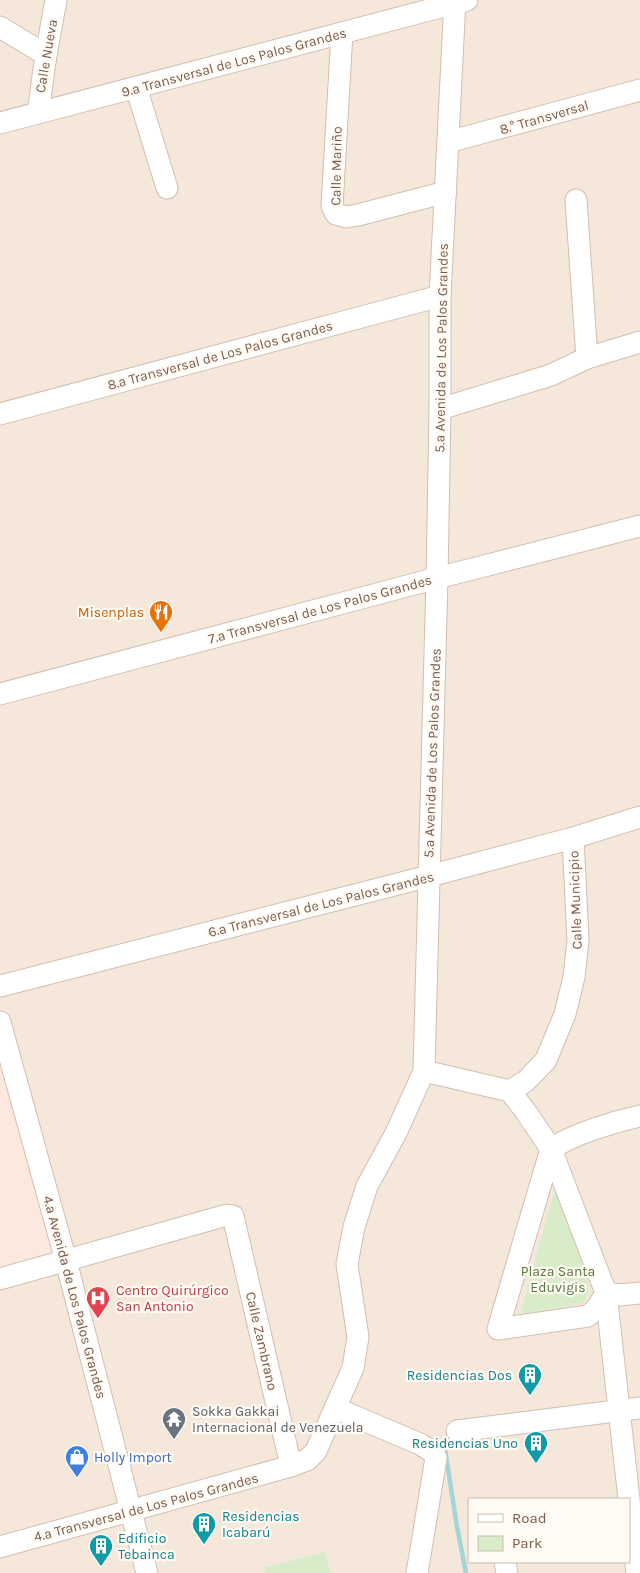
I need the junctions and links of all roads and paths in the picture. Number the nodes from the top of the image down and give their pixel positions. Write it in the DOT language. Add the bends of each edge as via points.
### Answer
graph roads {
  1 [pos="56,0"];
  2 [pos="459,1"];
  3 [pos="0,27"];
  4 [pos="342,33"];
  5 [pos="46,55"];
  6 [pos="136,87"];
  7 [pos="640,90"];
  8 [pos="38,113"];
  9 [pos="0,123"];
  10 [pos="448,142"];
  11 [pos="167,188"];
  12 [pos="446,192"];
  13 [pos="576,200"];
  14 [pos="440,296"];
  15 [pos="640,342"];
  16 [pos="587,358"];
  17 [pos="440,410"];
  18 [pos="0,414"];
  19 [pos="640,526"];
  20 [pos="437,578"];
  21 [pos="0,694"];
  22 [pos="640,817"];
  23 [pos="573,838"];
  24 [pos="429,876"];
  25 [pos="0,986"];
  26 [pos="0,1022"];
  27 [pos="424,1071"];
  28 [pos="510,1091"];
  29 [pos="640,1116"];
  30 [pos="551,1149"];
  31 [pos="66,1261"];
  32 [pos="0,1279"];
  33 [pos="606,1292"];
  34 [pos="640,1292"];
  35 [pos="335,1408"];
  36 [pos="640,1408"];
  37 [pos="618,1410"];
  38 [pos="457,1431"];
  39 [pos="292,1466"];
  40 [pos="629,1498"];
  41 [pos="630,1509"];
  42 [pos="130,1512"];
  43 [pos="0,1547"];
  44 [pos="146,1573"];
  45 [pos="417,1573"];
  46 [pos="637,1573"];
  1 -- 5 [label="street, Calle Nueva"];
  2 -- 4 [label="street, 9.ª Transversal de Los Palos Grandes"];
  2 -- 10 [label="street, 5.ª Avenida de Los Palos Grandes"];
  3 -- 5 [label="street"];
  4 -- 6 [label="street, 9.ª Transversal de Los Palos Grandes"];
  4 -- 12 [label="street, Calle Mariño" via="332,206 336,214 346,217 358,215"];
  5 -- 8 [label="street, Calle Nueva"];
  6 -- 8 [label="street, 9.ª Transversal de Los Palos Grandes"];
  6 -- 11 [label="street"];
  7 -- 10 [label="street, 8.° Transversal"];
  8 -- 9 [label="street, 9.ª Transversal de Los Palos Grandes"];
  10 -- 12 [label="street, 5.ª Avenida de Los Palos Grandes"];
  12 -- 14 [label="street, 5.ª Avenida de Los Palos Grandes"];
  13 -- 16 [label="street"];
  14 -- 17 [label="street, 5.ª Avenida de Los Palos Grandes"];
  14 -- 18 [label="street, 8.ª Transversal de Los Palos Grandes"];
  15 -- 16 [label="street"];
  16 -- 17 [label="street" via="551,375"];
  17 -- 20 [label="street, 5.ª Avenida de Los Palos Grandes"];
  19 -- 20 [label="street, 7.ª Transversal de Los Palos Grandes"];
  20 -- 21 [label="street, 7.ª Transversal de Los Palos Grandes"];
  20 -- 24 [label="street, 5.ª Avenida de Los Palos Grandes"];
  22 -- 23 [label="street, 6.ª Transversal de Los Palos Grandes"];
  23 -- 24 [label="street, 6.ª Transversal de Los Palos Grandes"];
  23 -- 28 [label="street, Calle Municipio" via="578,940 574,976 546,1060 526,1081"];
  24 -- 25 [label="street, 6.ª Transversal de Los Palos Grandes"];
  24 -- 27 [label="street, 5.ª Avenida de Los Palos Grandes"];
  26 -- 31 [label="street, 4.ª Avenida de Los Palos Grandes"];
  27 -- 28 [label="street"];
  27 -- 35 [label="street, 5.ª Avenida de Los Palos Grandes" via="367,1186 354,1227 347,1264 358,1337 353,1368"];
  28 -- 30 [label="street"];
  29 -- 30 [label="street" via="563,1141"];
  30 -- 33 [label="street"];
  30 -- 33 [label="street" via="498,1330 588,1316"];
  31 -- 32 [label="street"];
  31 -- 39 [label="street, Calle Zambrano" via="232,1216"];
  31 -- 42 [label="street, 4.ª Avenida de Los Palos Grandes"];
  33 -- 34 [label="street" via="620,1295"];
  33 -- 37 [label="street"];
  35 -- 39 [label="street, 5.ª Avenida de Los Palos Grandes" via="316,1451 307,1460"];
  35 -- 45 [label="street" via="434,1453 436,1458"];
  36 -- 37 [label="street"];
  37 -- 38 [label="street"];
  37 -- 40 [label="street"];
  39 -- 42 [label="street, 4.ª Transversal de Los Palos Grandes"];
  41 -- 46 [label="street"];
  42 -- 43 [label="street, 4.ª Transversal de Los Palos Grandes"];
  42 -- 44 [label="street, 4.ª Avenida de Los Palos Grandes"];
}
